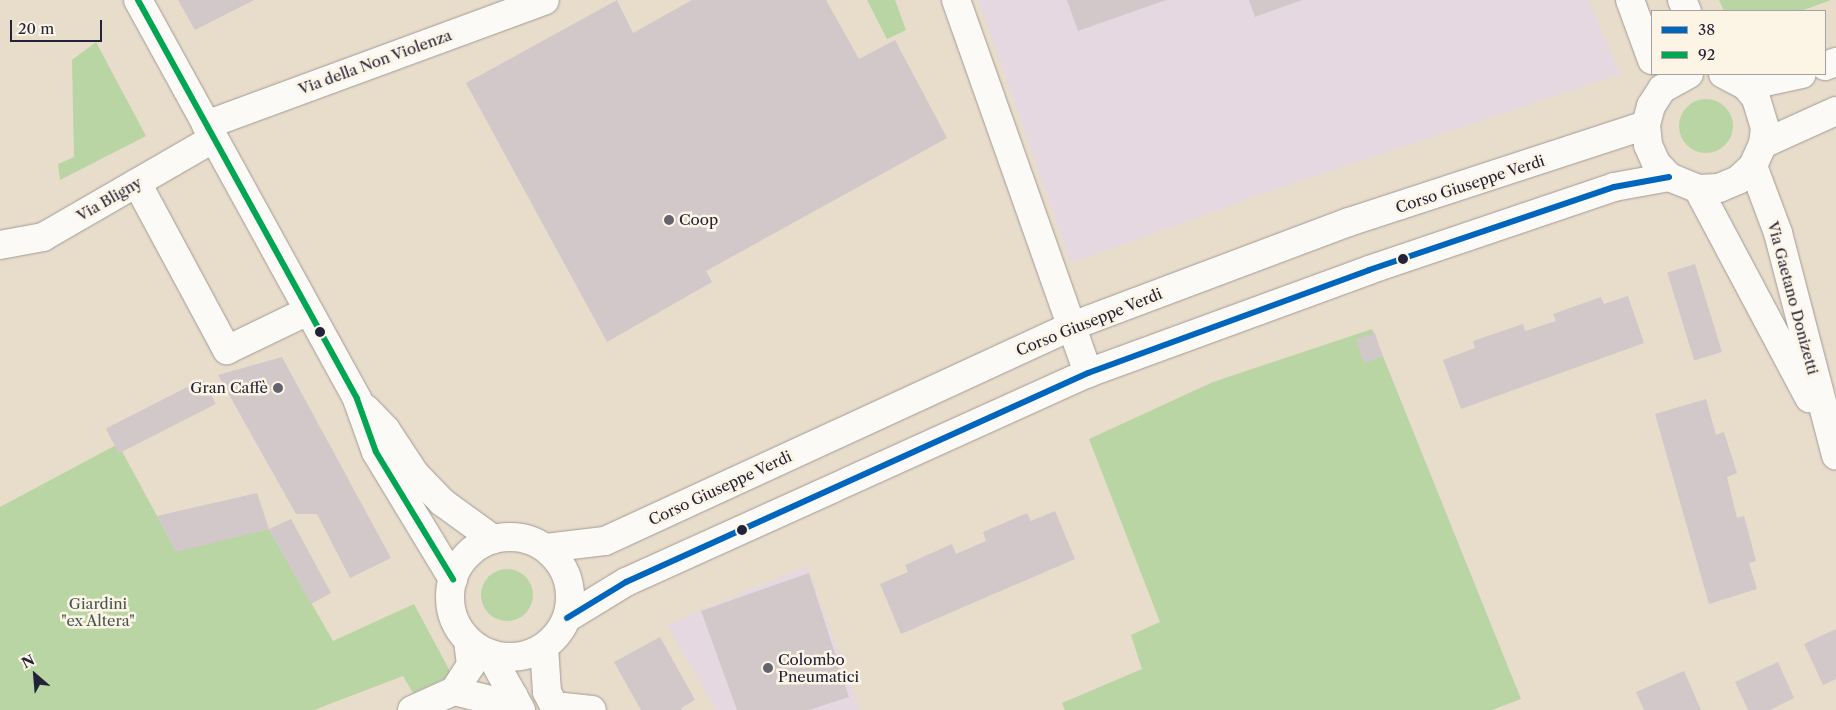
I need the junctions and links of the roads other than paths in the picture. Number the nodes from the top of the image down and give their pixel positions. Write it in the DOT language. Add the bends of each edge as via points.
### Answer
graph roads {
  1 [pos="138,0"];
  2 [pos="545,0"];
  3 [pos="956,0"];
  4 [pos="1630,0"];
  5 [pos="1651,57"];
  6 [pos="1685,75"];
  7 [pos="1791,75"];
  8 [pos="1734,80"];
  9 [pos="1660,82"];
  10 [pos="1836,111"];
  11 [pos="1646,125"];
  12 [pos="210,132"];
  13 [pos="1758,155"];
  14 [pos="1669,176"];
  15 [pos="137,183"];
  16 [pos="1698,189"];
  17 [pos="0,246"];
  18 [pos="308,311"];
  19 [pos="1072,326"];
  20 [pos="1088,373"];
  21 [pos="357,399"];
  22 [pos="1832,444"];
  23 [pos="493,539"];
  24 [pos="546,548"];
  25 [pos="453,579"];
  26 [pos="567,618"];
  27 [pos="479,647"];
  28 [pos="544,648"];
  29 [pos="454,691"];
  30 [pos="518,703"];
  31 [pos="555,708"];
  32 [pos="412,710"];
  33 [pos="592,710"];
  1 -- 12 [label="street"];
  2 -- 12 [label="street, Via della Non Violenza"];
  3 -- 19 [label="street"];
  4 -- 5 [label="street"];
  6 -- 9 [label="street"];
  7 -- 8 [label="street"];
  8 -- 13 [label="street, Via Gaetano Donizetti" via="1763,113"];
  9 -- 11 [label="street"];
  10 -- 13 [label="street"];
  11 -- 14 [label="street" via="1648,145 1656,163"];
  11 -- 19 [label="street, Corso Giuseppe Verdi" via="1349,222"];
  12 -- 15 [label="street, Via Bligny"];
  12 -- 18 [label="street"];
  13 -- 16 [label="street" via="1738,180"];
  13 -- 22 [label="street, Via Gaetano Donizetti"];
  14 -- 16 [label="street"];
  14 -- 20 [label="street" via="1614,187 1369,270"];
  15 -- 17 [label="street, Via Bligny" via="43,237"];
  15 -- 18 [label="street" via="227,350"];
  16 -- 22 [label="street, Via Gaetano Donizetti"];
  18 -- 21 [label="street"];
  19 -- 20 [label="street"];
  19 -- 24 [label="street, Corso Giuseppe Verdi" via="605,541"];
  20 -- 26 [label="street" via="626,582"];
  21 -- 23 [label="street" via="386,430 415,474 442,502"];
  21 -- 25 [label="street" via="376,452"];
  23 -- 24 [label="street" via="520,538"];
  23 -- 25 [label="street" via="476,548 462,562"];
  24 -- 26 [label="street" via="560,562 568,579 571,599"];
  25 -- 27 [label="street" via="450,595 452,612"];
  26 -- 28 [label="street" via="558,634"];
  27 -- 28 [label="street" via="509,658"];
  27 -- 29 [label="street"];
  27 -- 30 [label="street"];
  28 -- 31 [label="street" via="547,692"];
  29 -- 30 [label="street"];
  29 -- 32 [label="street"];
  31 -- 33 [label="street"];
}
